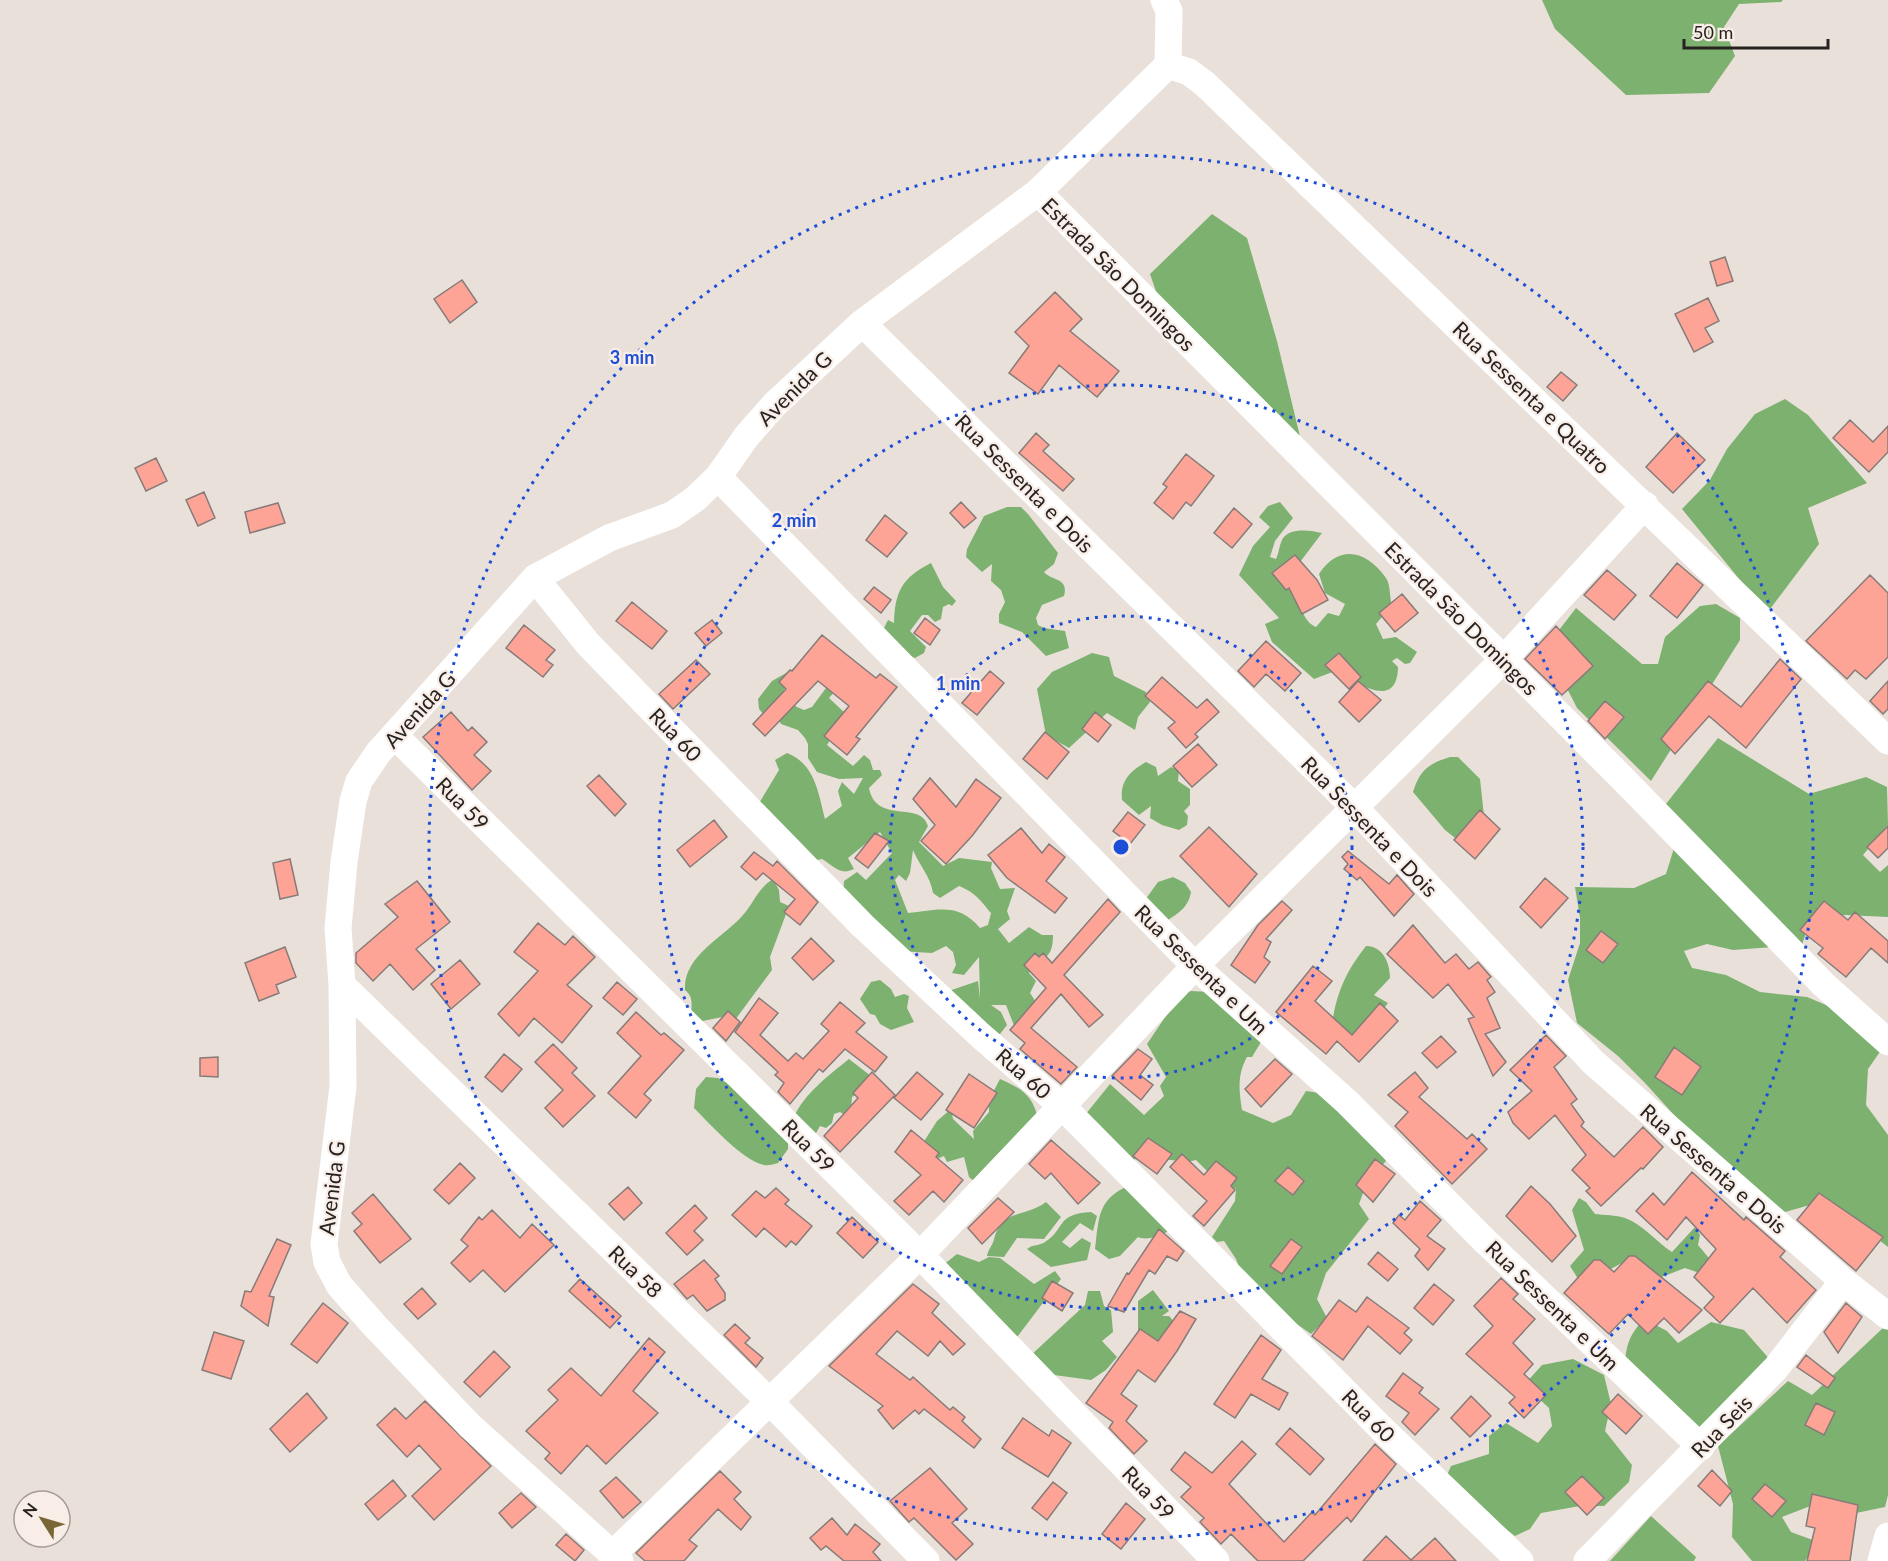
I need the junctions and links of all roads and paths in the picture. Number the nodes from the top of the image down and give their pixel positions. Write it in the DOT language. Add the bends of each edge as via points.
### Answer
graph roads {
  1 [pos="1164,0"];
  2 [pos="1168,65"];
  3 [pos="1038,192"];
  4 [pos="862,322"];
  5 [pos="718,477"];
  6 [pos="1645,505"];
  7 [pos="535,578"];
  8 [pos="1503,660"];
  9 [pos="395,736"];
  10 [pos="1888,741"];
  11 [pos="1355,808"];
  12 [pos="1195,966"];
  13 [pos="342,985"];
  14 [pos="1888,1042"];
  15 [pos="1062,1106"];
  16 [pos="920,1255"];
  17 [pos="1843,1281"];
  18 [pos="1888,1316"];
  19 [pos="771,1402"];
  20 [pos="1701,1447"];
  21 [pos="1888,1536"];
  22 [pos="616,1559"];
  23 [pos="926,1561"];
  24 [pos="1216,1561"];
  25 [pos="1520,1561"];
  26 [pos="1587,1561"];
  27 [pos="1881,1561"];
  1 -- 2 [label="street" via="1169,11"];
  2 -- 3 [label="street, Avenida G"];
  2 -- 6 [label="street, Rua Sessenta e Quatro" via="1189,72 1205,84"];
  3 -- 4 [label="street, Avenida G"];
  3 -- 8 [label="street, Estrada São Domingos"];
  4 -- 5 [label="street, Avenida G" via="774,405"];
  4 -- 11 [label="street, Rua Sessenta e Dois"];
  5 -- 7 [label="street, Avenida G" via="672,515 609,538"];
  5 -- 12 [label="street, Rua Sessenta e Um"];
  6 -- 8 [label="street"];
  6 -- 10 [label="street, Rua Sessenta e Quatro"];
  7 -- 9 [label="street, Avenida G"];
  7 -- 15 [label="street, Rua 60" via="588,644 862,925"];
  8 -- 11 [label="street"];
  8 -- 14 [label="street, Estrada São Domingos" via="1824,985"];
  9 -- 13 [label="street, Avenida G" via="359,781 349,819 338,928"];
  9 -- 16 [label="street, Rua 59"];
  11 -- 12 [label="street"];
  11 -- 17 [label="street, Rua Sessenta e Dois" via="1593,1062"];
  12 -- 15 [label="street"];
  12 -- 20 [label="street, Rua Sessenta e Um" via="1347,1102 1484,1240"];
  13 -- 19 [label="street, Rua 58"];
  13 -- 22 [label="street, Avenida G" via="343,1086 324,1244 327,1262 339,1285 374,1326 462,1418"];
  15 -- 16 [label="street"];
  15 -- 25 [label="street, Rua 60" via="1381,1428"];
  16 -- 19 [label="street"];
  16 -- 24 [label="street, Rua 59"];
  17 -- 18 [label="street, Rua Sessenta e Dois"];
  17 -- 20 [label="street, Rua Seis" via="1776,1368"];
  19 -- 22 [label="street"];
  19 -- 23 [label="street, Rua 58"];
  20 -- 26 [label="street, Rua Seis"];
  21 -- 27 [label="street"];
}
